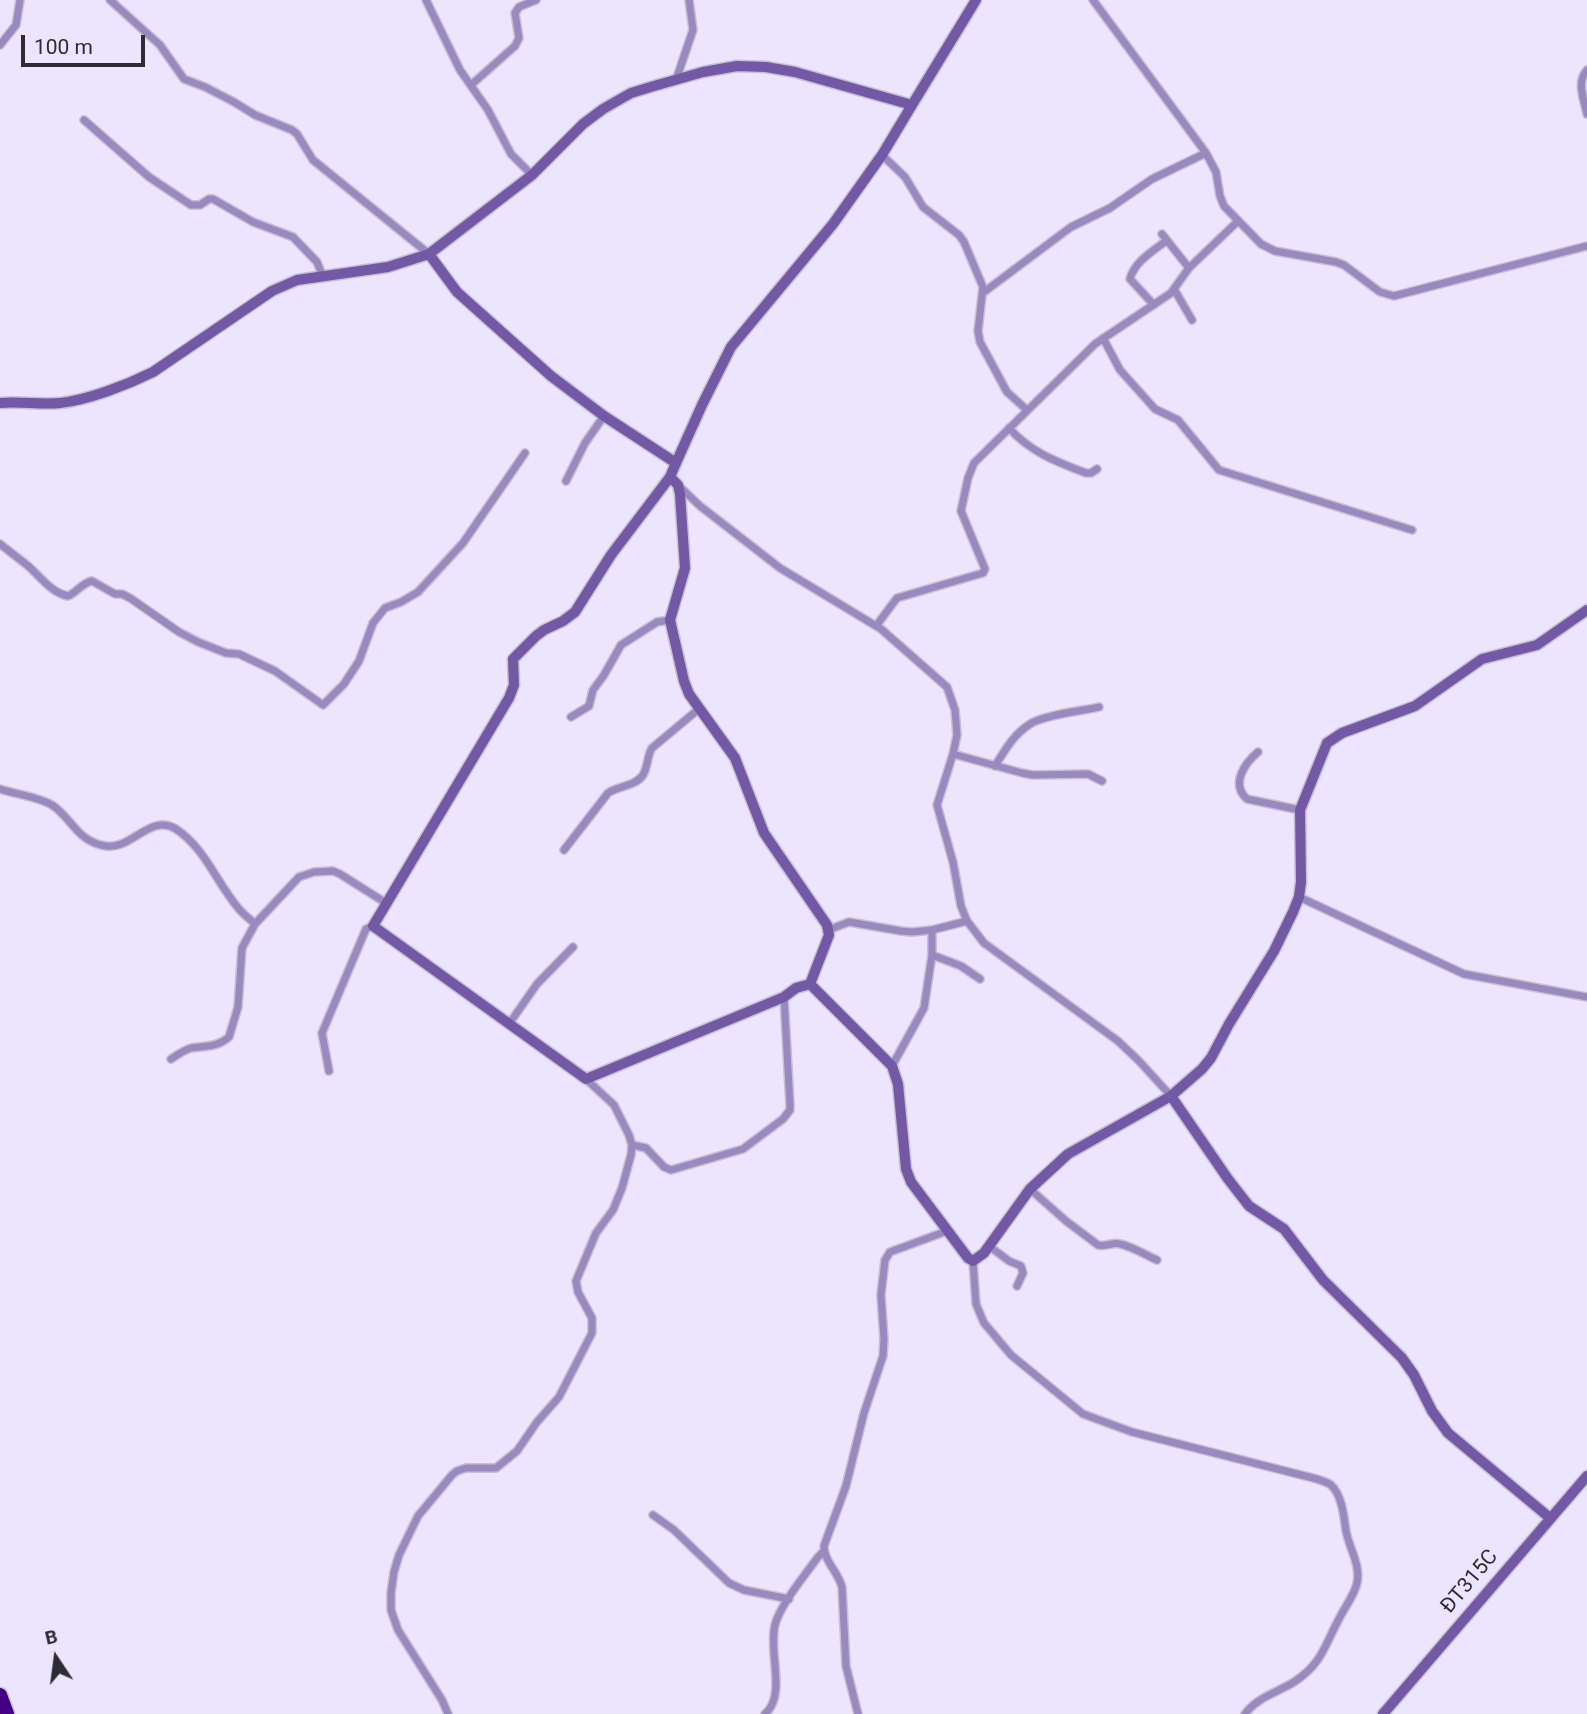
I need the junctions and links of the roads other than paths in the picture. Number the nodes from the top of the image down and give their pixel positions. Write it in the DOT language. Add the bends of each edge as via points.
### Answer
graph roads {
  1 [pos="20,0"];
  2 [pos="110,0"];
  3 [pos="426,0"];
  4 [pos="536,0"];
  5 [pos="689,0"];
  6 [pos="976,0"];
  7 [pos="1093,0"];
  8 [pos="0,45"];
  9 [pos="1587,70"];
  10 [pos="676,80"];
  11 [pos="471,85"];
  12 [pos="912,104"];
  13 [pos="1587,114"];
  14 [pos="84,120"];
  15 [pos="1206,153"];
  16 [pos="883,155"];
  17 [pos="532,175"];
  18 [pos="1238,221"];
  19 [pos="1587,246"];
  20 [pos="429,254"];
  21 [pos="1189,268"];
  22 [pos="323,277"];
  23 [pos="1174,289"];
  24 [pos="984,292"];
  25 [pos="1154,305"];
  26 [pos="1192,320"];
  27 [pos="1103,338"];
  28 [pos="0,403"];
  29 [pos="1027,411"];
  30 [pos="604,416"];
  31 [pos="1009,428"];
  32 [pos="525,453"];
  33 [pos="676,463"];
  34 [pos="1097,469"];
  35 [pos="566,481"];
  36 [pos="674,481"];
  37 [pos="1412,530"];
  38 [pos="0,544"];
  39 [pos="1587,610"];
  40 [pos="670,620"];
  41 [pos="876,626"];
  42 [pos="1099,707"];
  43 [pos="700,709"];
  44 [pos="571,717"];
  45 [pos="1258,752"];
  46 [pos="953,754"];
  47 [pos="995,766"];
  48 [pos="1102,781"];
  49 [pos="0,789"];
  50 [pos="1300,810"];
  51 [pos="564,850"];
  52 [pos="1299,897"];
  53 [pos="386,904"];
  54 [pos="967,921"];
  55 [pos="256,923"];
  56 [pos="373,926"];
  57 [pos="828,930"];
  58 [pos="932,930"];
  59 [pos="573,947"];
  60 [pos="932,955"];
  61 [pos="980,979"];
  62 [pos="810,984"];
  63 [pos="783,997"];
  64 [pos="1587,997"];
  65 [pos="509,1024"];
  66 [pos="171,1059"];
  67 [pos="892,1066"];
  68 [pos="329,1071"];
  69 [pos="586,1079"];
  70 [pos="1171,1096"];
  71 [pos="632,1145"];
  72 [pos="1030,1189"];
  73 [pos="947,1231"];
  74 [pos="989,1246"];
  75 [pos="1157,1260"];
  76 [pos="973,1261"];
  77 [pos="1017,1286"];
  78 [pos="1587,1476"];
  79 [pos="653,1515"];
  80 [pos="1550,1518"];
  81 [pos="823,1552"];
  82 [pos="789,1599"];
  83 [pos="0,1695"];
  84 [pos="7,1714"];
  85 [pos="448,1714"];
  86 [pos="765,1714"];
  87 [pos="858,1714"];
  88 [pos="1245,1714"];
  89 [pos="1383,1714"];
  1 -- 8 [label="street" via="16,25"];
  2 -- 20 [label="street" via="160,45 184,79 292,130 313,160"];
  3 -- 11 [label="street"];
  4 -- 11 [label="street" via="516,10 519,38 515,46"];
  5 -- 10 [label="street" via="693,30"];
  6 -- 12 [label="street"];
  7 -- 15 [label="street"];
  9 -- 13 [label="street" via="1580,81"];
  10 -- 12 [label="street" via="737,66 766,67"];
  10 -- 17 [label="street" via="631,93 603,109"];
  11 -- 17 [label="street" via="511,153"];
  12 -- 16 [label="street"];
  14 -- 22 [label="street" via="149,177 191,205 213,199 253,222 293,237 317,262"];
  15 -- 18 [label="street" via="1222,201"];
  15 -- 24 [label="street" via="1071,226"];
  16 -- 24 [label="street" via="923,207 961,238"];
  16 -- 33 [label="street" via="731,348"];
  17 -- 20 [label="street"];
  18 -- 19 [label="street" via="1268,248 1344,265 1380,292 1394,296"];
  18 -- 21 [label="street"];
  20 -- 22 [label="street" via="388,267"];
  20 -- 30 [label="street" via="457,292 551,376"];
  21 -- 23 [label="street"];
  21 -- 25 [label="street" via="1164,238 1135,267 1130,279"];
  22 -- 28 [label="street" via="297,280 272,290 136,380 64,402"];
  23 -- 25 [label="street"];
  23 -- 26 [label="street"];
  24 -- 29 [label="street" via="980,342 1007,392"];
  25 -- 27 [label="street"];
  27 -- 29 [label="street"];
  27 -- 37 [label="street" via="1120,370 1155,409 1178,420 1219,470"];
  29 -- 31 [label="street"];
  30 -- 33 [label="street"];
  30 -- 35 [label="street"];
  31 -- 34 [label="street" via="1048,458 1086,473"];
  31 -- 41 [label="street" via="974,463 961,506 984,572 897,598"];
  32 -- 38 [label="street" via="463,543 418,592 385,608 373,623 359,661 323,705 275,671 198,642 130,598 92,580 68,596 60,594"];
  33 -- 36 [label="street"];
  36 -- 40 [label="street" via="685,568"];
  36 -- 41 [label="street" via="780,568"];
  36 -- 53 [label="street" via="611,555 575,612 544,629 513,659 514,685 509,698"];
  39 -- 50 [label="street" via="1536,645 1482,659 1415,706 1332,738 1323,749"];
  40 -- 43 [label="street" via="684,681"];
  40 -- 44 [label="street" via="657,622 621,645 593,690 589,706"];
  41 -- 46 [label="street" via="947,687 957,719"];
  42 -- 47 [label="street" via="1029,724"];
  43 -- 51 [label="street" via="652,748 642,776 608,793"];
  43 -- 57 [label="street" via="735,758 764,833"];
  45 -- 50 [label="street" via="1243,768 1240,792 1247,799"];
  46 -- 47 [label="street"];
  46 -- 54 [label="street" via="937,805"];
  47 -- 48 [label="street" via="1028,775 1088,774"];
  49 -- 55 [label="street" via="52,805 81,835 105,846 118,845 151,827 176,829 196,845 239,909"];
  50 -- 52 [label="street"];
  52 -- 64 [label="street" via="1464,974"];
  52 -- 70 [label="street" via="1274,951 1210,1058"];
  53 -- 55 [label="street" via="340,874 314,872 299,877"];
  53 -- 56 [label="street"];
  54 -- 58 [label="street"];
  54 -- 70 [label="street" via="984,943 1118,1041"];
  55 -- 66 [label="street" via="242,948 238,1007 229,1037"];
  56 -- 65 [label="street"];
  56 -- 68 [label="street" via="366,929 322,1033"];
  57 -- 58 [label="street" via="849,922 901,931"];
  57 -- 62 [label="street"];
  58 -- 60 [label="street"];
  59 -- 65 [label="street" via="537,984"];
  60 -- 61 [label="street"];
  60 -- 67 [label="street" via="924,1008"];
  62 -- 63 [label="street"];
  62 -- 67 [label="street"];
  63 -- 69 [label="street"];
  63 -- 71 [label="street" via="790,1110 783,1119 743,1149 671,1170 646,1148"];
  65 -- 69 [label="street"];
  67 -- 73 [label="street" via="898,1084 906,1170"];
  69 -- 71 [label="street" via="618,1110"];
  70 -- 72 [label="street" via="1068,1154"];
  70 -- 80 [label="street" via="1249,1206 1284,1229 1323,1280 1402,1358 1448,1433"];
  71 -- 85 [label="street" via="622,1188 576,1281 592,1318 592,1333 561,1394 519,1449 500,1466 466,1468 452,1475 418,1516 397,1564 391,1593 393,1619"];
  72 -- 74 [label="street"];
  72 -- 75 [label="street" via="1098,1245 1121,1244"];
  73 -- 76 [label="street"];
  73 -- 81 [label="street" via="886,1256 881,1295 883,1356"];
  74 -- 76 [label="street"];
  74 -- 77 [label="street" via="1021,1266"];
  76 -- 88 [label="street" via="976,1304 984,1323 1011,1355 1083,1414 1132,1432 1317,1479 1330,1483 1336,1491 1357,1568 1357,1584 1322,1655 1309,1671 1255,1703"];
  78 -- 80 [label="street, ĐT315C"];
  79 -- 82 [label="street" via="729,1583"];
  80 -- 89 [label="street, ĐT315C"];
  81 -- 82 [label="street"];
  81 -- 87 [label="street" via="841,1582 846,1666"];
  82 -- 86 [label="street" via="775,1625 776,1698"];
  83 -- 84 [label="highway"];
}
